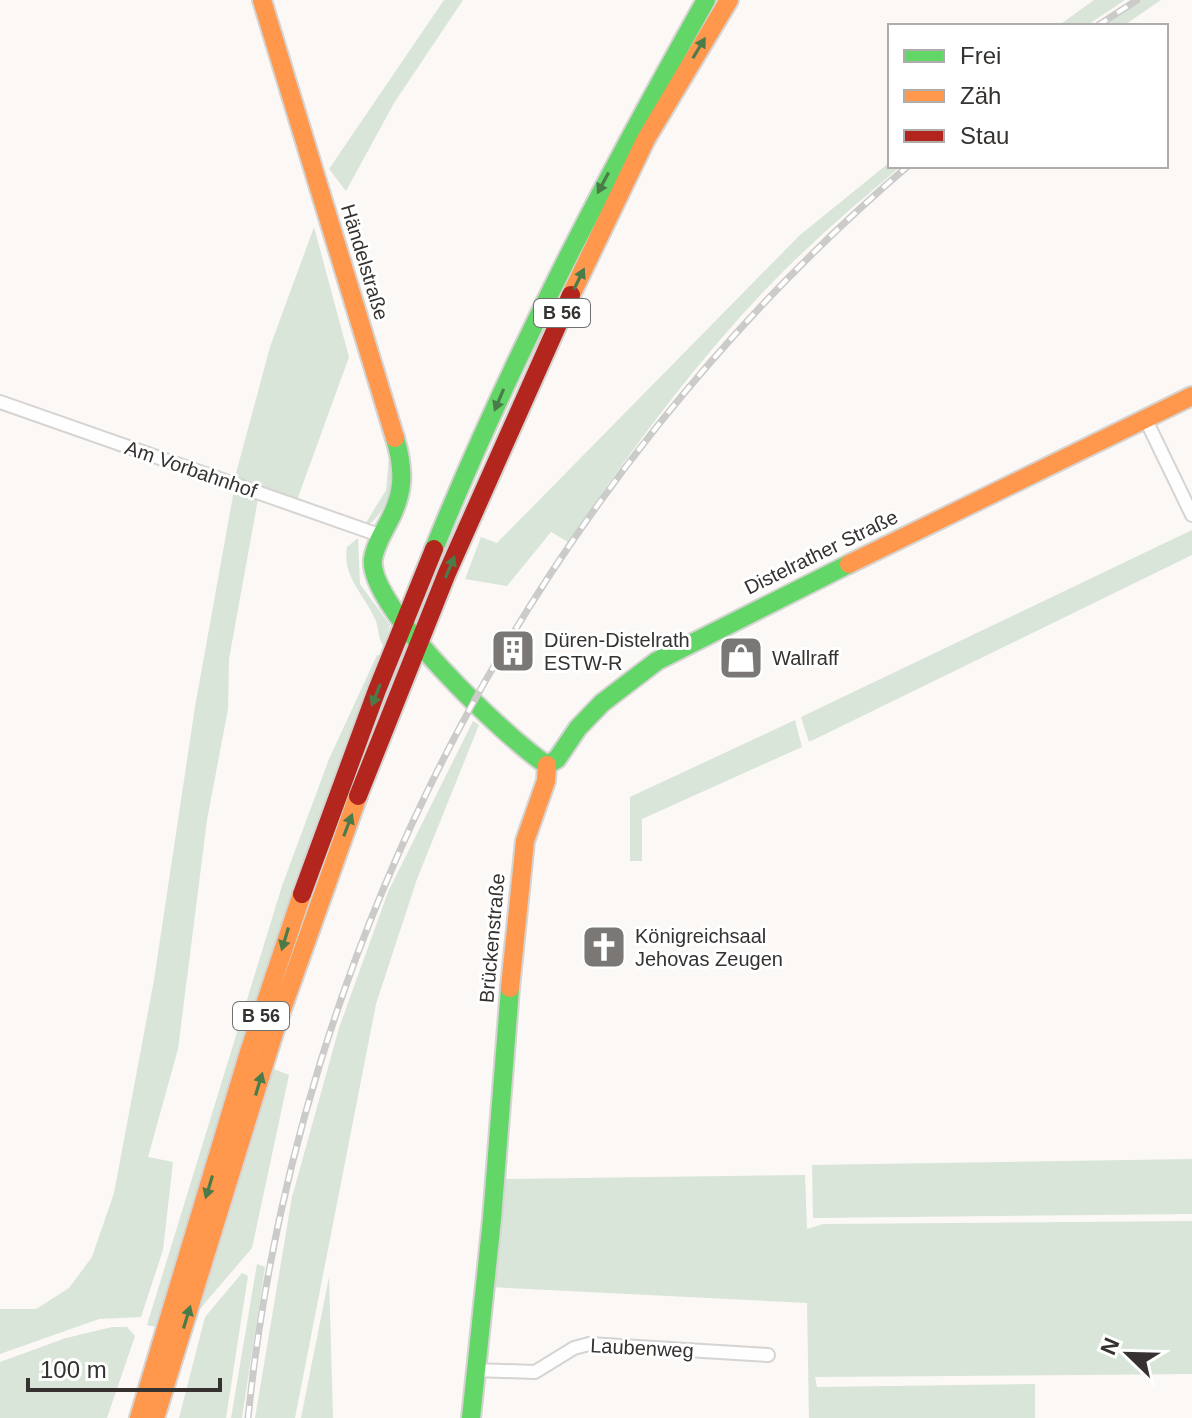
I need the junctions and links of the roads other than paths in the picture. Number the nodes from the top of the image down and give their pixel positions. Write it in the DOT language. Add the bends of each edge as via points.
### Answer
graph roads {
  1 [pos="262,0"];
  2 [pos="706,0"];
  3 [pos="729,0"];
  4 [pos="1192,396"];
  5 [pos="0,402"];
  6 [pos="1145,418"];
  7 [pos="1192,515"];
  8 [pos="382,536"];
  9 [pos="406,623"];
  10 [pos="420,639"];
  11 [pos="547,765"];
  12 [pos="768,1355"];
  13 [pos="475,1370"];
  14 [pos="139,1418"];
  15 [pos="155,1418"];
  16 [pos="471,1418"];
  1 -- 8 [label="main road, Händelstraße" via="403,466 400,498"];
  2 -- 9 [label="main road, B 56, one-way" via="550,285"];
  10 -- 3 [label="main road, B 56, one-way" via="586,263 677,84"];
  4 -- 6 [label="main road, Distelrather Straße"];
  5 -- 8 [label="street, Am Vorbahnhof"];
  6 -- 7 [label="street"];
  6 -- 11 [label="main road, Distelrather Straße" via="654,661 598,707 555,762"];
  8 -- 9 [label="main road" via="373,572 381,592"];
  9 -- 10 [label="main road"];
  9 -- 14 [label="main road, B 56, one-way" via="296,903"];
  10 -- 11 [label="main road" via="504,733"];
  15 -- 10 [label="main road, B 56, one-way" via="320,898"];
  11 -- 13 [label="main road, Brückenstraße" via="518,885"];
  12 -- 13 [label="street, Laubenweg" via="589,1344 535,1372"];
  13 -- 16 [label="main road, Brückenstraße"];
}
